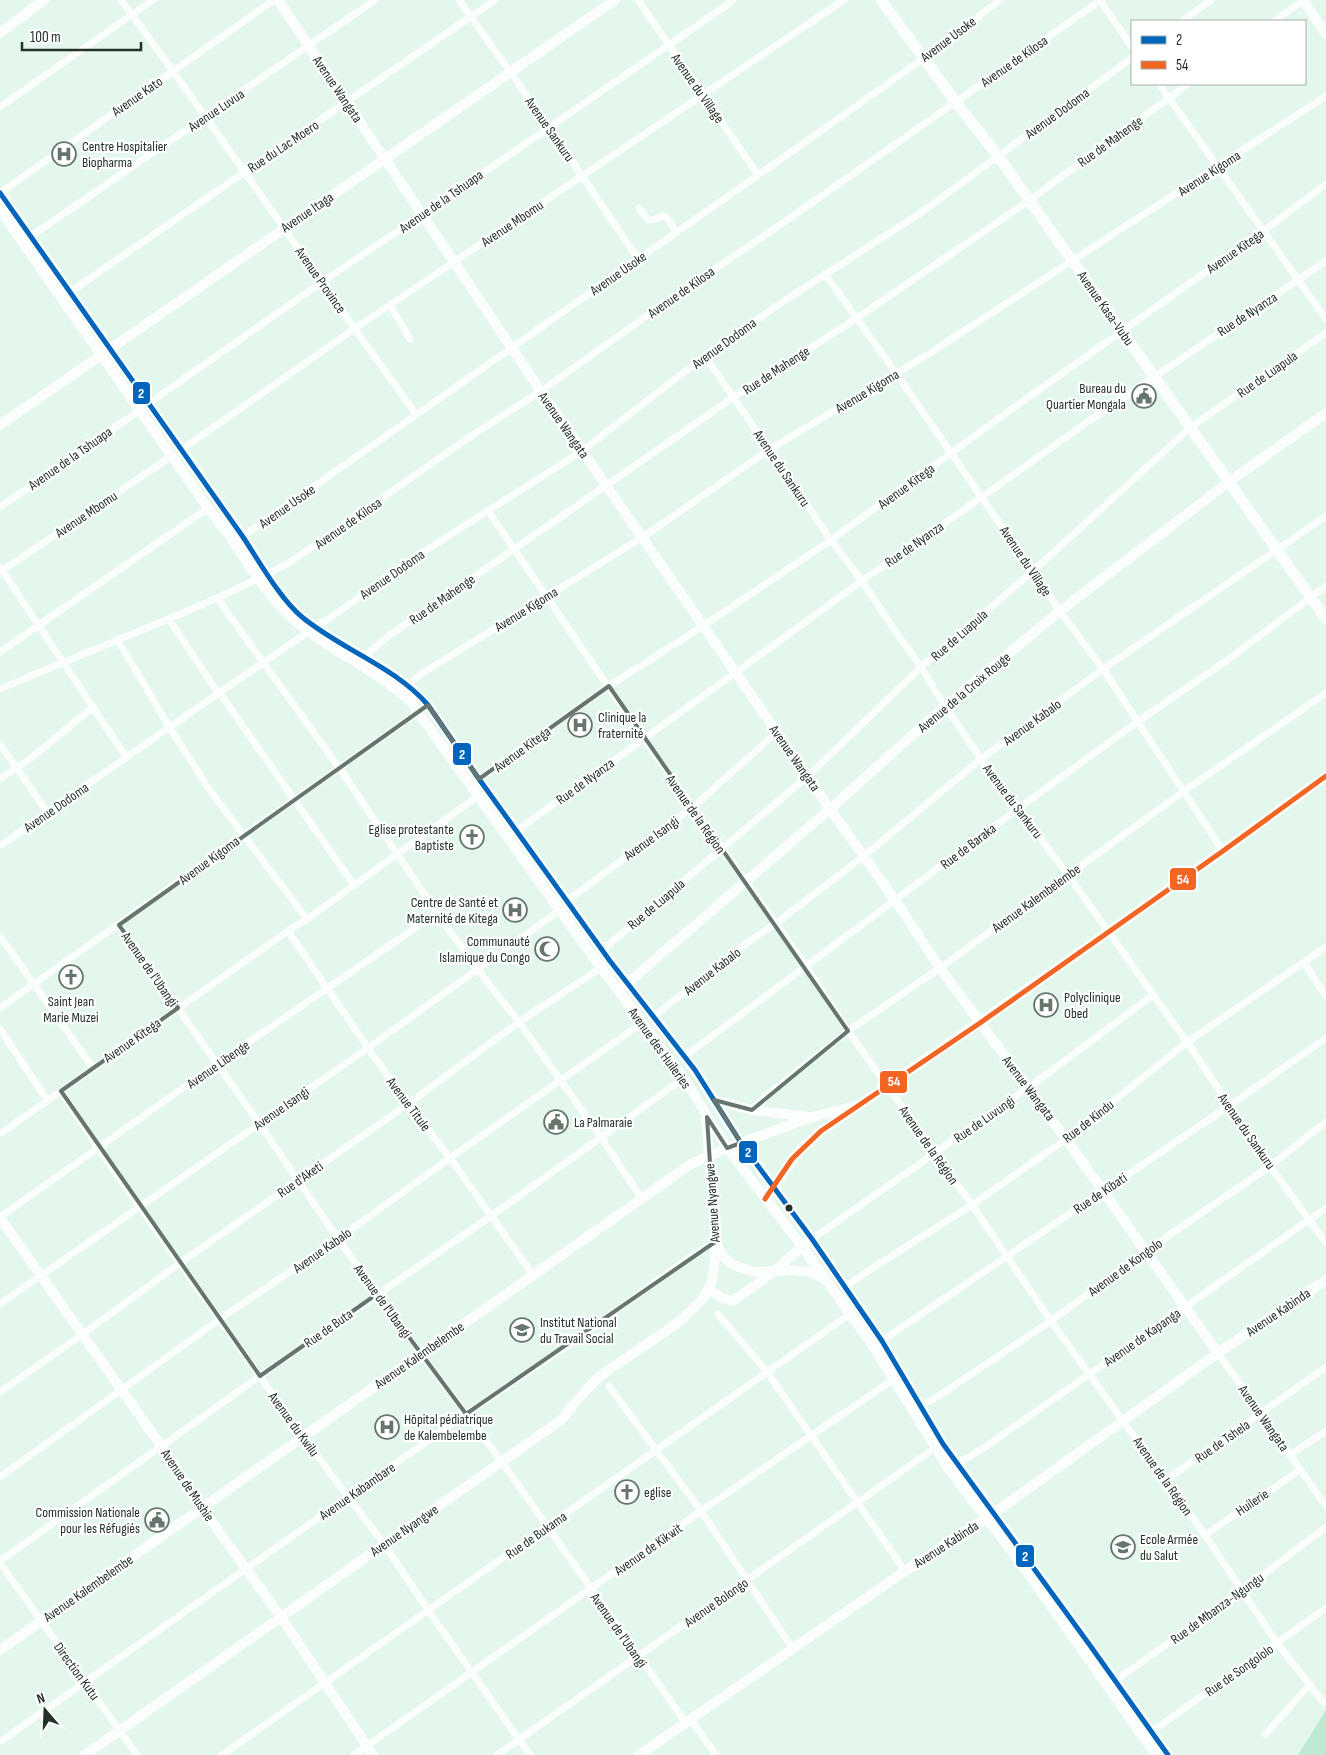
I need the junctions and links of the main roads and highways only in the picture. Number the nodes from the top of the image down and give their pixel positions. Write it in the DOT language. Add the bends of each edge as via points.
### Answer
graph roads {
  1 [pos="881,0"];
  2 [pos="1326,619"];
  1 -- 2 [label="main road, Avenue Kasa-Vubu" via="1030,200"];
}
